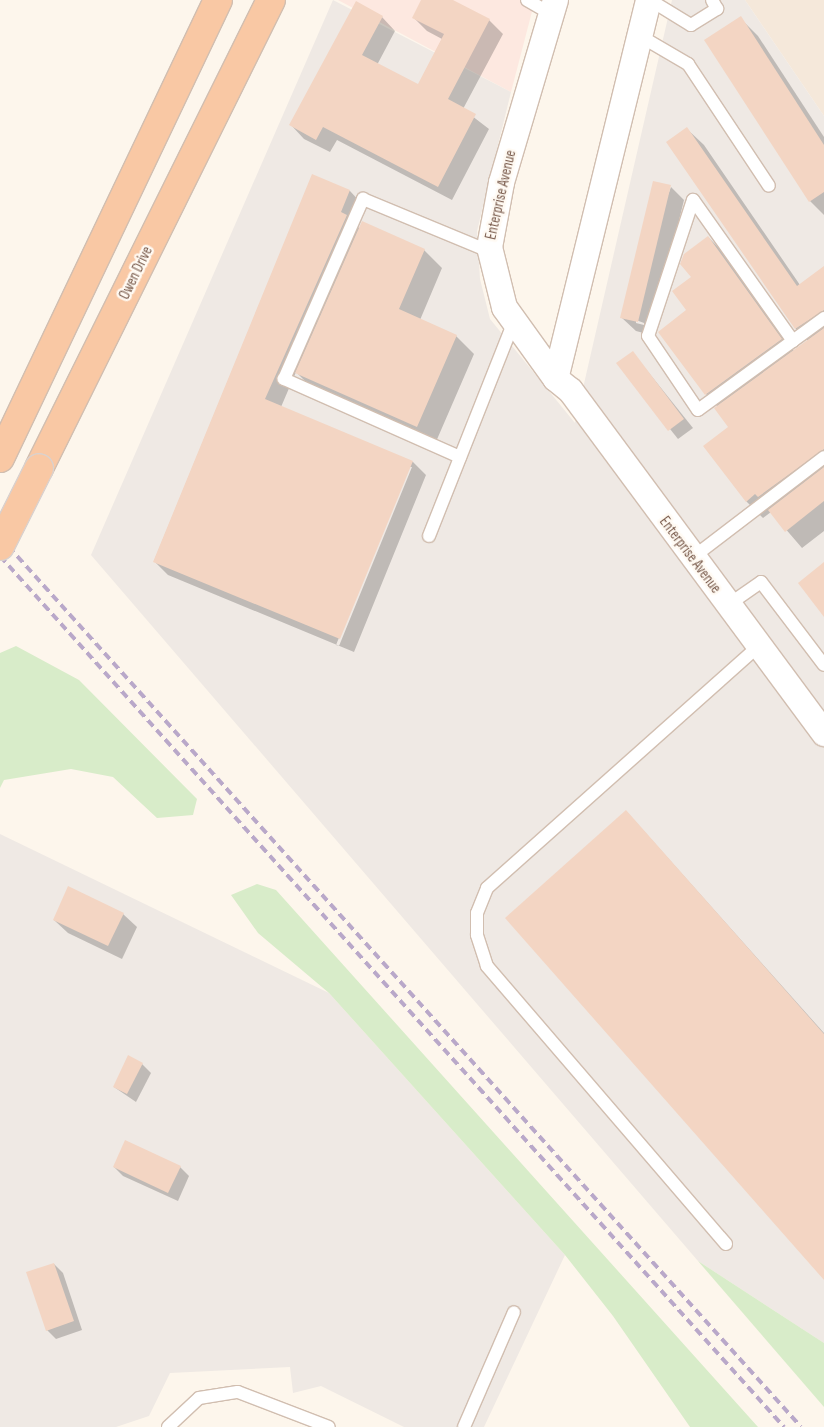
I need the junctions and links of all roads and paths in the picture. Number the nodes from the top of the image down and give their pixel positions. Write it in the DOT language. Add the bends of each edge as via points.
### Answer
graph roads {
  1 [pos="218,0"];
  2 [pos="271,0"];
  3 [pos="526,0"];
  4 [pos="649,0"];
  5 [pos="712,0"];
  6 [pos="553,7"];
  7 [pos="640,36"];
  8 [pos="769,186"];
  9 [pos="491,252"];
  10 [pos="824,318"];
  11 [pos="514,321"];
  12 [pos="793,341"];
  13 [pos="555,378"];
  14 [pos="5,447"];
  15 [pos="460,457"];
  16 [pos="824,458"];
  17 [pos="429,536"];
  18 [pos="0,546"];
  19 [pos="692,558"];
  20 [pos="728,604"];
  21 [pos="758,646"];
  22 [pos="824,665"];
  23 [pos="824,733"];
  24 [pos="726,1244"];
  25 [pos="514,1312"];
  26 [pos="168,1427"];
  27 [pos="329,1427"];
  28 [pos="464,1427"];
  1 -- 14 [label="highway"];
  2 -- 18 [label="highway, Owen Drive, bridge"];
  3 -- 6 [label="lane"];
  4 -- 5 [label="lane" via="692,25 717,9"];
  4 -- 7 [label="street"];
  6 -- 9 [label="street, Enterprise Avenue" via="501,182"];
  7 -- 8 [label="lane" via="688,64"];
  7 -- 13 [label="street"];
  9 -- 11 [label="street, Enterprise Avenue" via="504,307"];
  9 -- 15 [label="lane" via="363,199 284,379"];
  10 -- 12 [label="lane"];
  11 -- 13 [label="street, Enterprise Avenue"];
  11 -- 15 [label="lane"];
  12 -- 12 [label="lane" via="748,278 693,200 648,336 698,410"];
  13 -- 19 [label="street, Enterprise Avenue" via="570,390"];
  15 -- 17 [label="lane"];
  16 -- 19 [label="lane"];
  19 -- 20 [label="street, Enterprise Avenue"];
  20 -- 21 [label="street, Enterprise Avenue"];
  20 -- 22 [label="lane" via="761,582"];
  21 -- 23 [label="street, Enterprise Avenue"];
  21 -- 24 [label="lane" via="487,888 477,913 477,935 487,966"];
  25 -- 28 [label="lane"];
  26 -- 27 [label="lane" via="200,1398 238,1392"];
}
